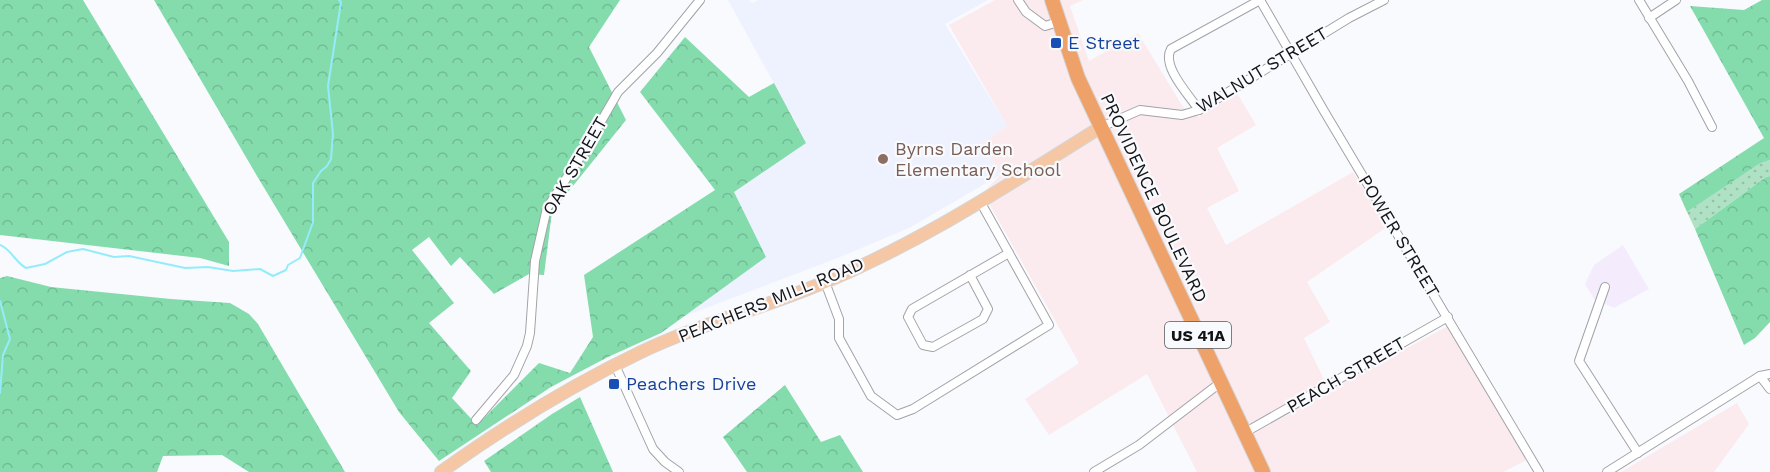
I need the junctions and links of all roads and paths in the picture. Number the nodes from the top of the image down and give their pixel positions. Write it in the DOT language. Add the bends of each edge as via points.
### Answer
graph roads {
  1 [pos="700,0"];
  2 [pos="1018,0"];
  3 [pos="1052,0"];
  4 [pos="1260,0"];
  5 [pos="1384,0"];
  6 [pos="1639,0"];
  7 [pos="1676,0"];
  8 [pos="1649,18"];
  9 [pos="1058,22"];
  10 [pos="1291,54"];
  11 [pos="1199,110"];
  12 [pos="1101,127"];
  13 [pos="1712,127"];
  14 [pos="981,203"];
  15 [pos="1009,253"];
  16 [pos="970,275"];
  17 [pos="825,282"];
  18 [pos="1605,287"];
  19 [pos="1448,317"];
  20 [pos="615,365"];
  21 [pos="1770,374"];
  22 [pos="1760,376"];
  23 [pos="1220,383"];
  24 [pos="1770,388"];
  25 [pos="476,420"];
  26 [pos="1245,433"];
  27 [pos="1638,453"];
  28 [pos="441,472"];
  29 [pos="679,472"];
  30 [pos="1094,472"];
  31 [pos="1263,472"];
  32 [pos="1539,472"];
  33 [pos="1607,472"];
  1 -- 25 [label="street, OAK STREET" via="657,53 618,92 547,208 535,261 527,346 514,375"];
  2 -- 9 [label="street" via="1026,12 1045,26"];
  3 -- 9 [label="highway, PROVIDENCE BOULEVARD / US 41A"];
  4 -- 10 [label="street, POWER STREET"];
  4 -- 11 [label="street" via="1171,49 1167,56 1169,66"];
  5 -- 10 [label="street, WALNUT STREET"];
  6 -- 8 [label="street"];
  7 -- 8 [label="street"];
  8 -- 13 [label="street"];
  9 -- 12 [label="highway, PROVIDENCE BOULEVARD / US 41A"];
  10 -- 11 [label="street, WALNUT STREET"];
  10 -- 19 [label="street, POWER STREET"];
  11 -- 12 [label="street, WALNUT STREET" via="1182,115 1140,110"];
  12 -- 14 [label="main road, PEACHERS MILL ROAD"];
  12 -- 23 [label="highway, PROVIDENCE BOULEVARD / US 41A"];
  14 -- 15 [label="street"];
  14 -- 17 [label="main road, PEACHERS MILL ROAD"];
  15 -- 16 [label="street"];
  15 -- 17 [label="street" via="1049,325 940,394 897,415 872,396 839,339 839,319"];
  16 -- 16 [label="street" via="912,309 908,316 922,345 933,347 987,314"];
  17 -- 20 [label="main road, PEACHERS MILL ROAD" via="665,341"];
  18 -- 27 [label="street" via="1579,361"];
  19 -- 26 [label="street, PEACH STREET"];
  19 -- 32 [label="street, POWER STREET"];
  20 -- 28 [label="main road, PEACHERS MILL ROAD" via="550,401"];
  20 -- 29 [label="street" via="653,449"];
  21 -- 22 [label="street"];
  22 -- 24 [label="street"];
  22 -- 27 [label="street"];
  23 -- 26 [label="highway, PROVIDENCE BOULEVARD / US 41A"];
  23 -- 30 [label="street" via="1139,445"];
  26 -- 31 [label="highway, PROVIDENCE BOULEVARD / US 41A"];
  27 -- 33 [label="street"];
}
